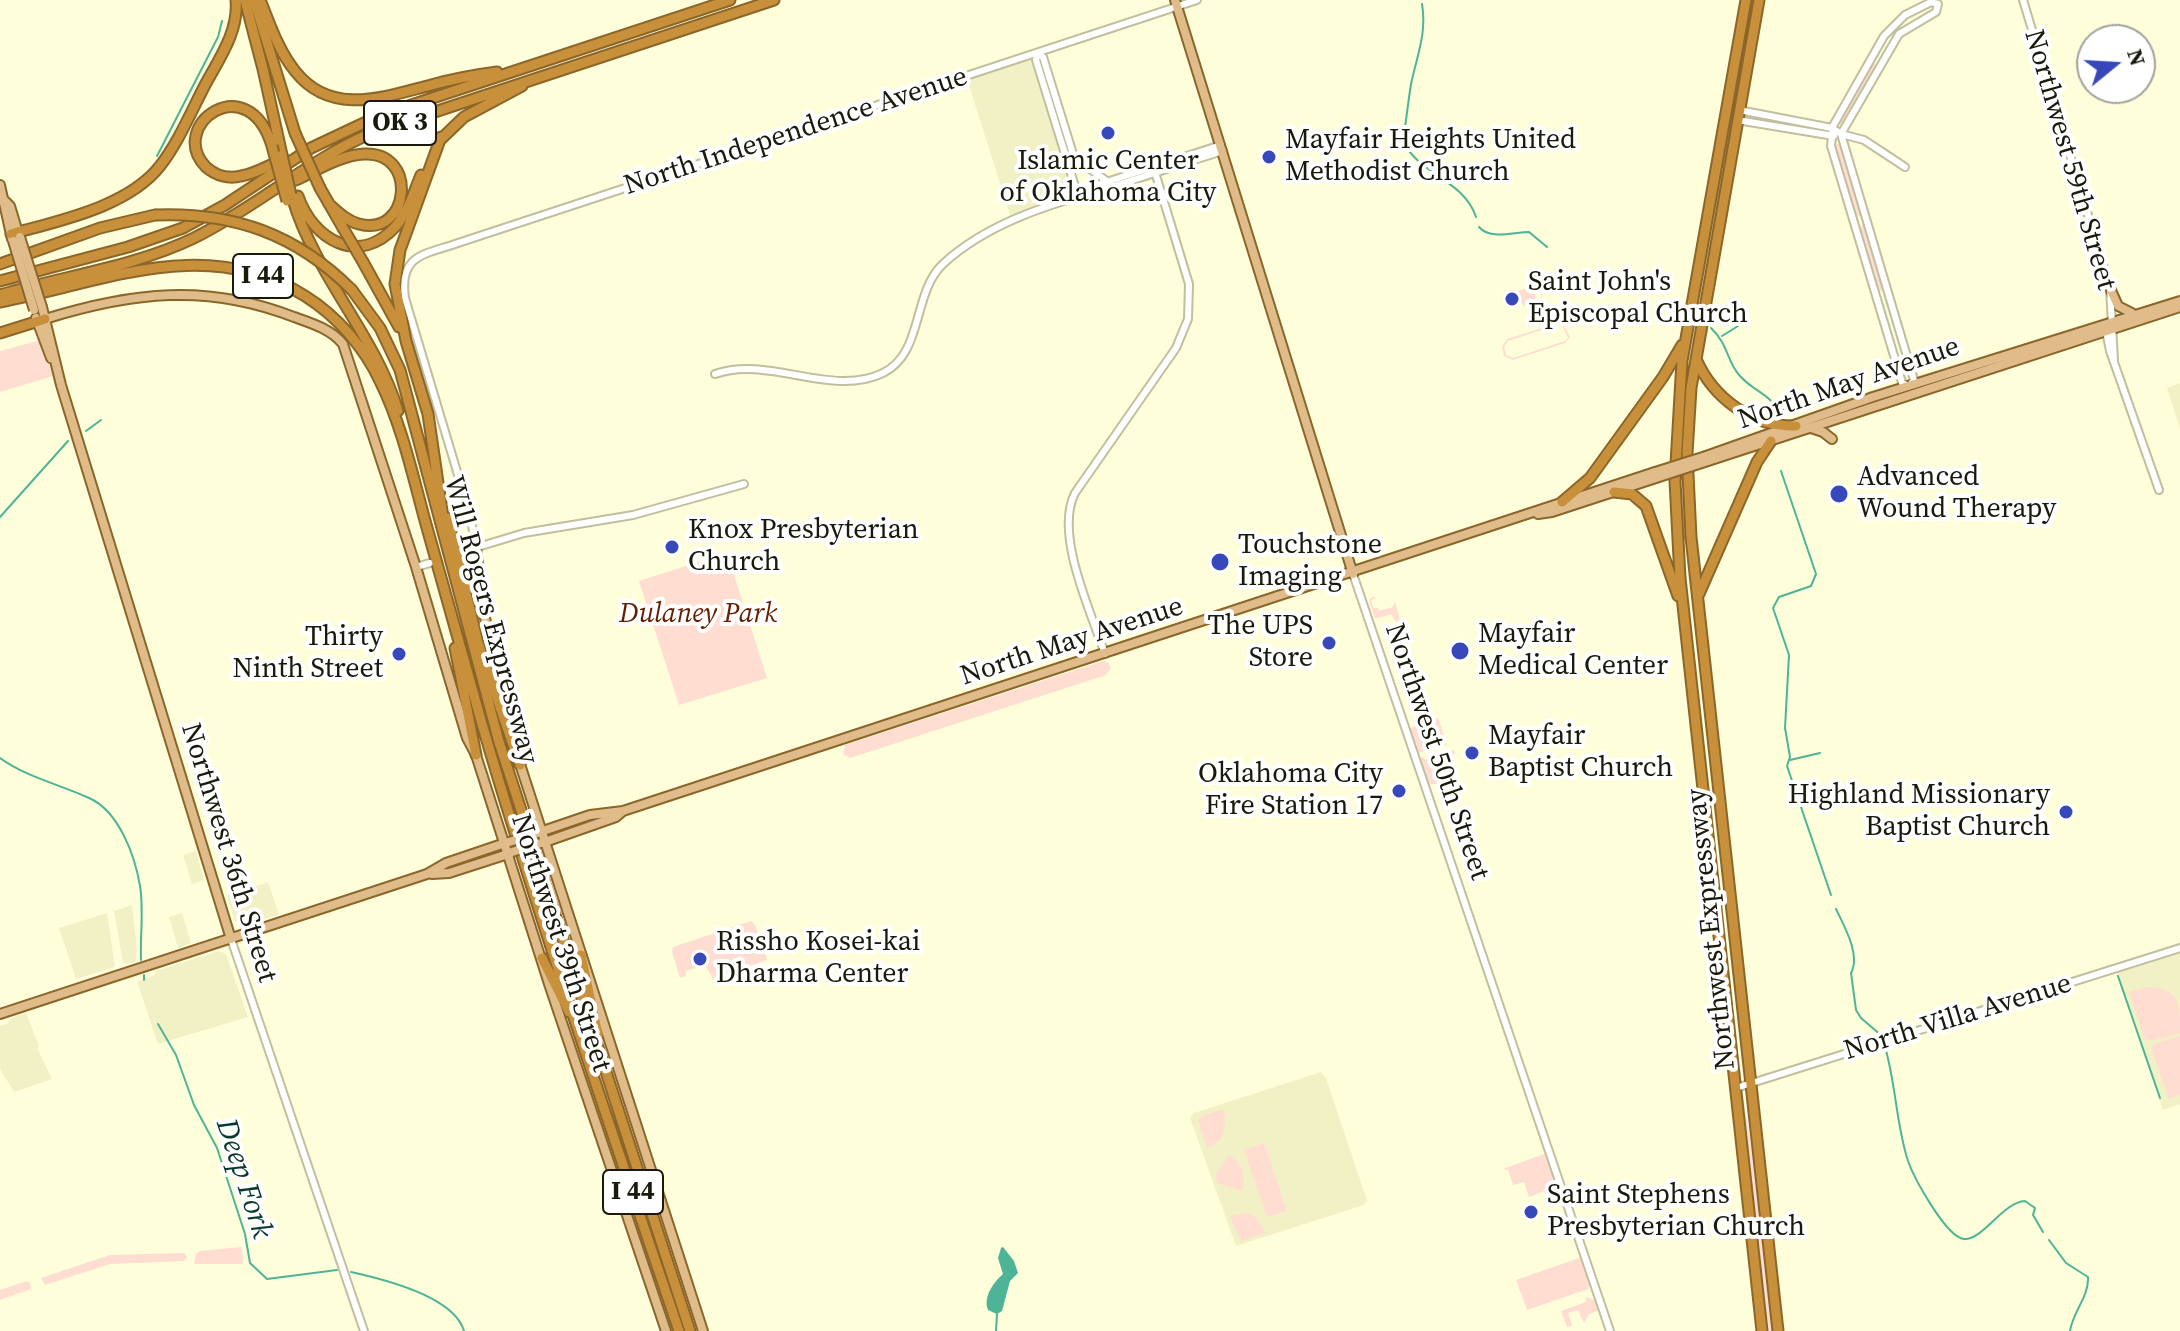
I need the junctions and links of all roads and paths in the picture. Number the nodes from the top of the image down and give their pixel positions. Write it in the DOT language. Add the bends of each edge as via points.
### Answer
graph roads {
  1 [pos="236,0"];
  2 [pos="245,0"];
  3 [pos="257,0"];
  4 [pos="730,0"];
  5 [pos="774,0"];
  6 [pos="1197,0"];
  7 [pos="1746,0"];
  8 [pos="1759,0"];
  9 [pos="2023,0"];
  10 [pos="1176,3"];
  11 [pos="1038,53"];
  12 [pos="524,68"];
  13 [pos="537,78"];
  14 [pos="1727,106"];
  15 [pos="1738,115"];
  16 [pos="1767,115"];
  17 [pos="1764,127"];
  18 [pos="1832,128"];
  19 [pos="1710,132"];
  20 [pos="1722,135"];
  21 [pos="1841,136"];
  22 [pos="441,137"];
  23 [pos="1831,137"];
  24 [pos="276,143"];
  25 [pos="1733,146"];
  26 [pos="311,148"];
  27 [pos="1222,148"];
  28 [pos="1905,167"];
  29 [pos="1155,172"];
  30 [pos="1139,175"];
  31 [pos="1108,182"];
  32 [pos="0,185"];
  33 [pos="274,189"];
  34 [pos="1092,190"];
  35 [pos="1078,196"];
  36 [pos="293,199"];
  37 [pos="329,204"];
  38 [pos="1865,219"];
  39 [pos="1853,223"];
  40 [pos="15,236"];
  41 [pos="0,238"];
  42 [pos="0,264"];
  43 [pos="0,281"];
  44 [pos="2110,288"];
  45 [pos="1888,294"];
  46 [pos="0,295"];
  47 [pos="1876,297"];
  48 [pos="2180,301"];
  49 [pos="0,302"];
  50 [pos="2180,307"];
  51 [pos="2133,314"];
  52 [pos="42,321"];
  53 [pos="1896,321"];
  54 [pos="1884,324"];
  55 [pos="2110,327"];
  56 [pos="0,333"];
  57 [pos="1687,335"];
  58 [pos="406,341"];
  59 [pos="1891,348"];
  60 [pos="1905,350"];
  61 [pos="1695,357"];
  62 [pos="715,374"];
  63 [pos="1910,390"];
  64 [pos="1796,426"];
  65 [pos="1810,428"];
  66 [pos="1832,439"];
  67 [pos="1771,441"];
  68 [pos="1707,458"];
  69 [pos="438,472"];
  70 [pos="1655,475"];
  71 [pos="415,484"];
  72 [pos="744,484"];
  73 [pos="2159,490"];
  74 [pos="1614,492"];
  75 [pos="1562,502"];
  76 [pos="1534,514"];
  77 [pos="476,547"];
  78 [pos="447,551"];
  79 [pos="458,553"];
  80 [pos="430,563"];
  81 [pos="416,567"];
  82 [pos="1353,574"];
  83 [pos="1698,597"];
  84 [pos="1683,609"];
  85 [pos="451,613"];
  86 [pos="1105,654"];
  87 [pos="476,755"];
  88 [pos="520,765"];
  89 [pos="623,811"];
  90 [pos="539,832"];
  91 [pos="507,842"];
  92 [pos="542,842"];
  93 [pos="510,853"];
  94 [pos="427,874"];
  95 [pos="1717,918"];
  96 [pos="1734,933"];
  97 [pos="231,939"];
  98 [pos="2180,948"];
  99 [pos="542,958"];
  100 [pos="583,959"];
  101 [pos="596,968"];
  102 [pos="0,1014"];
  103 [pos="588,1053"];
  104 [pos="603,1066"];
  105 [pos="1750,1083"];
  106 [pos="1736,1088"];
  107 [pos="364,1331"];
  108 [pos="666,1331"];
  109 [pos="679,1331"];
  110 [pos="690,1331"];
  111 [pos="703,1331"];
  112 [pos="1610,1331"];
  113 [pos="1762,1331"];
  114 [pos="1778,1331"];
  1 -- 40 [label="highway" via="228,41 153,174 123,197"];
  2 -- 24 [label="highway"];
  3 -- 12 [label="highway" via="296,72 312,87 340,99 374,99 460,77"];
  3 -- 37 [label="highway, bridge" via="295,133"];
  4 -- 12 [label="highway, OK 3"];
  5 -- 13 [label="highway, OK 3"];
  6 -- 10 [label="street, North Independence Avenue"];
  7 -- 14 [label="highway, Northwest Expressway"];
  8 -- 15 [label="highway, Northwest Expressway"];
  9 -- 44 [label="street, Northwest 59th Street"];
  10 -- 11 [label="street, North Independence Avenue"];
  10 -- 27 [label="main road, Northwest 50th Street"];
  11 -- 31 [label="street" via="1073,154"];
  11 -- 35 [label="street"];
  11 -- 77 [label="street, North Independence Avenue" via="410,262 404,275 405,298"];
  12 -- 26 [label="highway, OK 3" via="381,115"];
  13 -- 22 [label="highway" via="464,117"];
  13 -- 33 [label="highway, OK 3" via="361,138"];
  14 -- 15 [label="highway"];
  14 -- 20 [label="highway, Northwest Expressway"];
  15 -- 16 [label="street"];
  15 -- 17 [label="street"];
  15 -- 25 [label="highway, Northwest Expressway"];
  16 -- 17 [label="street"];
  16 -- 18 [label="street"];
  17 -- 23 [label="street"];
  18 -- 21 [label="street"];
  18 -- 21 [label="street" via="1884,36 1905,15 1931,2 1938,4 1936,12 1899,34"];
  18 -- 23 [label="street"];
  19 -- 20 [label="highway"];
  20 -- 25 [label="highway"];
  20 -- 57 [label="highway, Northwest Expressway"];
  21 -- 23 [label="street"];
  21 -- 28 [label="street" via="1864,140"];
  21 -- 38 [label="street"];
  22 -- 36 [label="highway" via="403,215 374,241 347,245 327,238"];
  22 -- 58 [label="highway" via="396,263 395,293"];
  23 -- 39 [label="street"];
  24 -- 26 [label="highway" via="258,117 239,106 223,107 199,127 197,152 204,165 230,177 245,176"];
  24 -- 36 [label="highway, bridge"];
  24 -- 36 [label="highway, bridge"];
  25 -- 61 [label="highway, Northwest Expressway"];
  26 -- 43 [label="highway, OK 3" via="183,228"];
  27 -- 29 [label="street"];
  27 -- 30 [label="street"];
  27 -- 82 [label="main road, Northwest 50th Street"];
  29 -- 30 [label="street"];
  29 -- 86 [label="street" via="1189,284 1186,325 1176,348 1075,493 1067,517 1071,548"];
  30 -- 31 [label="street"];
  30 -- 34 [label="street"];
  31 -- 34 [label="street"];
  32 -- 40 [label="main road, Northwest 36th Street"];
  33 -- 37 [label="highway" via="364,154 383,157 399,174 399,206 378,224 353,222"];
  33 -- 46 [label="highway, OK 3" via="180,244"];
  34 -- 35 [label="street"];
  35 -- 62 [label="street" via="1005,224 943,264 929,282 904,353 882,374 859,381 746,370"];
  36 -- 71 [label="highway" via="323,271 390,385"];
  37 -- 58 [label="highway, bridge"];
  38 -- 39 [label="street"];
  38 -- 45 [label="street"];
  39 -- 47 [label="street"];
  40 -- 41 [label="main road"];
  40 -- 52 [label="main road, Northwest 36th Street, bridge"];
  42 -- 78 [label="highway, Will Rogers Expressway / I 44, bridge" via="100,228 155,215 218,217 271,233 309,254 352,290 380,328 400,370"];
  44 -- 51 [label="main road" via="2118,306"];
  44 -- 55 [label="street, Northwest 59th Street"];
  45 -- 47 [label="street"];
  45 -- 53 [label="street"];
  47 -- 54 [label="street"];
  48 -- 51 [label="main road, North May Avenue"];
  49 -- 71 [label="highway, Will Rogers Expressway / I 44" via="175,265 218,265 267,277 321,307 358,345 385,391"];
  50 -- 55 [label="main road, North May Avenue"];
  51 -- 55 [label="main road, North May Avenue"];
  52 -- 56 [label="highway"];
  52 -- 81 [label="main road, Northwest 39th Street" via="126,298 189,294 273,309 340,340"];
  52 -- 97 [label="main road, Northwest 36th Street"];
  53 -- 54 [label="street"];
  53 -- 60 [label="street"];
  54 -- 59 [label="street"];
  55 -- 63 [label="main road, North May Avenue"];
  55 -- 73 [label="street, Northwest 59th Street" via="2114,361"];
  57 -- 75 [label="highway" via="1679,354 1590,478"];
  57 -- 84 [label="highway, Northwest Expressway" via="1675,481"];
  58 -- 69 [label="highway"];
  59 -- 60 [label="street"];
  59 -- 63 [label="street" via="1902,383"];
  60 -- 63 [label="street" via="1914,380"];
  61 -- 64 [label="highway" via="1707,380 1744,413 1769,425"];
  61 -- 83 [label="highway, Northwest Expressway" via="1687,453"];
  63 -- 64 [label="main road, North May Avenue"];
  63 -- 65 [label="main road, North May Avenue"];
  64 -- 68 [label="main road, North May Avenue"];
  65 -- 66 [label="main road"];
  65 -- 67 [label="main road, North May Avenue"];
  67 -- 68 [label="main road, North May Avenue"];
  67 -- 83 [label="highway"];
  68 -- 70 [label="main road, North May Avenue, bridge"];
  69 -- 78 [label="highway"];
  69 -- 88 [label="highway" via="475,633"];
  70 -- 74 [label="main road, North May Avenue"];
  70 -- 75 [label="main road, North May Avenue"];
  71 -- 85 [label="highway, Will Rogers Expressway"];
  72 -- 77 [label="street" via="644,512"];
  74 -- 76 [label="main road, North May Avenue"];
  74 -- 84 [label="highway" via="1637,497 1649,511"];
  75 -- 76 [label="main road, North May Avenue"];
  76 -- 82 [label="main road, North May Avenue"];
  77 -- 79 [label="street"];
  77 -- 88 [label="main road, Northwest 39th Street" via="483,610"];
  78 -- 104 [label="highway, Will Rogers Expressway / I 44" via="499,742"];
  80 -- 81 [label="street"];
  81 -- 87 [label="main road, Northwest 39th Street"];
  82 -- 86 [label="main road, North May Avenue"];
  82 -- 112 [label="street, Northwest 50th Street"];
  83 -- 96 [label="highway, Northwest Expressway"];
  84 -- 95 [label="highway, Northwest Expressway"];
  85 -- 87 [label="highway"];
  85 -- 103 [label="highway, Will Rogers Expressway / I 44"];
  86 -- 89 [label="main road, North May Avenue"];
  87 -- 91 [label="main road, Northwest 39th Street"];
  88 -- 90 [label="main road, Northwest 39th Street"];
  89 -- 90 [label="main road, North May Avenue" via="590,815"];
  89 -- 92 [label="main road, North May Avenue"];
  90 -- 91 [label="main road, North May Avenue, bridge"];
  90 -- 92 [label="main road, Northwest 39th Street"];
  91 -- 93 [label="main road, Northwest 39th Street"];
  91 -- 94 [label="main road, North May Avenue"];
  92 -- 93 [label="main road, North May Avenue, bridge"];
  92 -- 100 [label="main road, Northwest 39th Street"];
  93 -- 94 [label="main road, North May Avenue" via="449,873"];
  93 -- 99 [label="main road, Northwest 39th Street"];
  94 -- 97 [label="main road, North May Avenue"];
  95 -- 96 [label="highway"];
  95 -- 106 [label="highway, Northwest Expressway"];
  96 -- 105 [label="highway, Northwest Expressway"];
  97 -- 102 [label="main road, North May Avenue"];
  97 -- 107 [label="street, Northwest 36th Street"];
  98 -- 105 [label="street, North Villa Avenue"];
  99 -- 103 [label="highway"];
  99 -- 108 [label="main road, Northwest 39th Street"];
  100 -- 101 [label="main road"];
  100 -- 104 [label="highway"];
  100 -- 111 [label="main road, Northwest 39th Street"];
  103 -- 109 [label="highway, Will Rogers Expressway / I 44"];
  104 -- 110 [label="highway, Will Rogers Expressway / I 44"];
  105 -- 106 [label="street, North Villa Avenue"];
  105 -- 114 [label="highway, Northwest Expressway"];
  106 -- 113 [label="highway, Northwest Expressway"];
}
